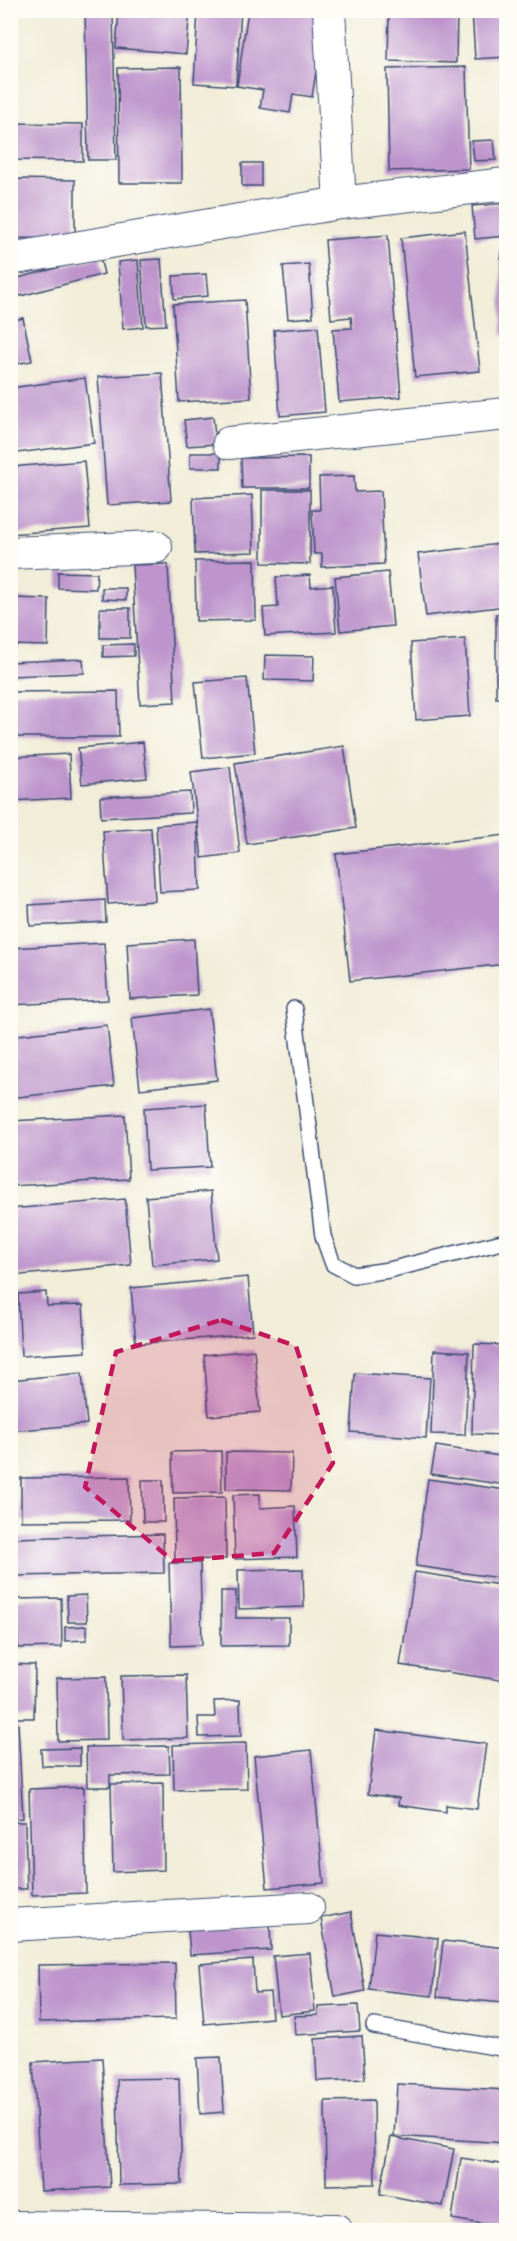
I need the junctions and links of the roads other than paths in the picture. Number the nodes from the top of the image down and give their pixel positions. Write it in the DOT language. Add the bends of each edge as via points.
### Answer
graph roads {
  1 [pos="329,10"];
  2 [pos="507,184"];
  3 [pos="340,203"];
  4 [pos="10,259"];
  5 [pos="507,414"];
  6 [pos="229,442"];
  7 [pos="156,547"];
  8 [pos="10,553"];
  9 [pos="294,1009"];
  10 [pos="507,1241"];
  11 [pos="308,1908"];
  12 [pos="10,1925"];
  13 [pos="374,2026"];
  14 [pos="507,2049"];
  15 [pos="10,2228"];
  16 [pos="336,2230"];
  1 -- 3 [label="street"];
  2 -- 3 [label="street"];
  3 -- 4 [label="street"];
  5 -- 6 [label="street"];
  7 -- 8 [label="street"];
  9 -- 10 [label="lane" via="323,1236 333,1264 354,1275 377,1272"];
  11 -- 12 [label="street"];
  13 -- 14 [label="lane"];
  15 -- 16 [label="street"];
}
